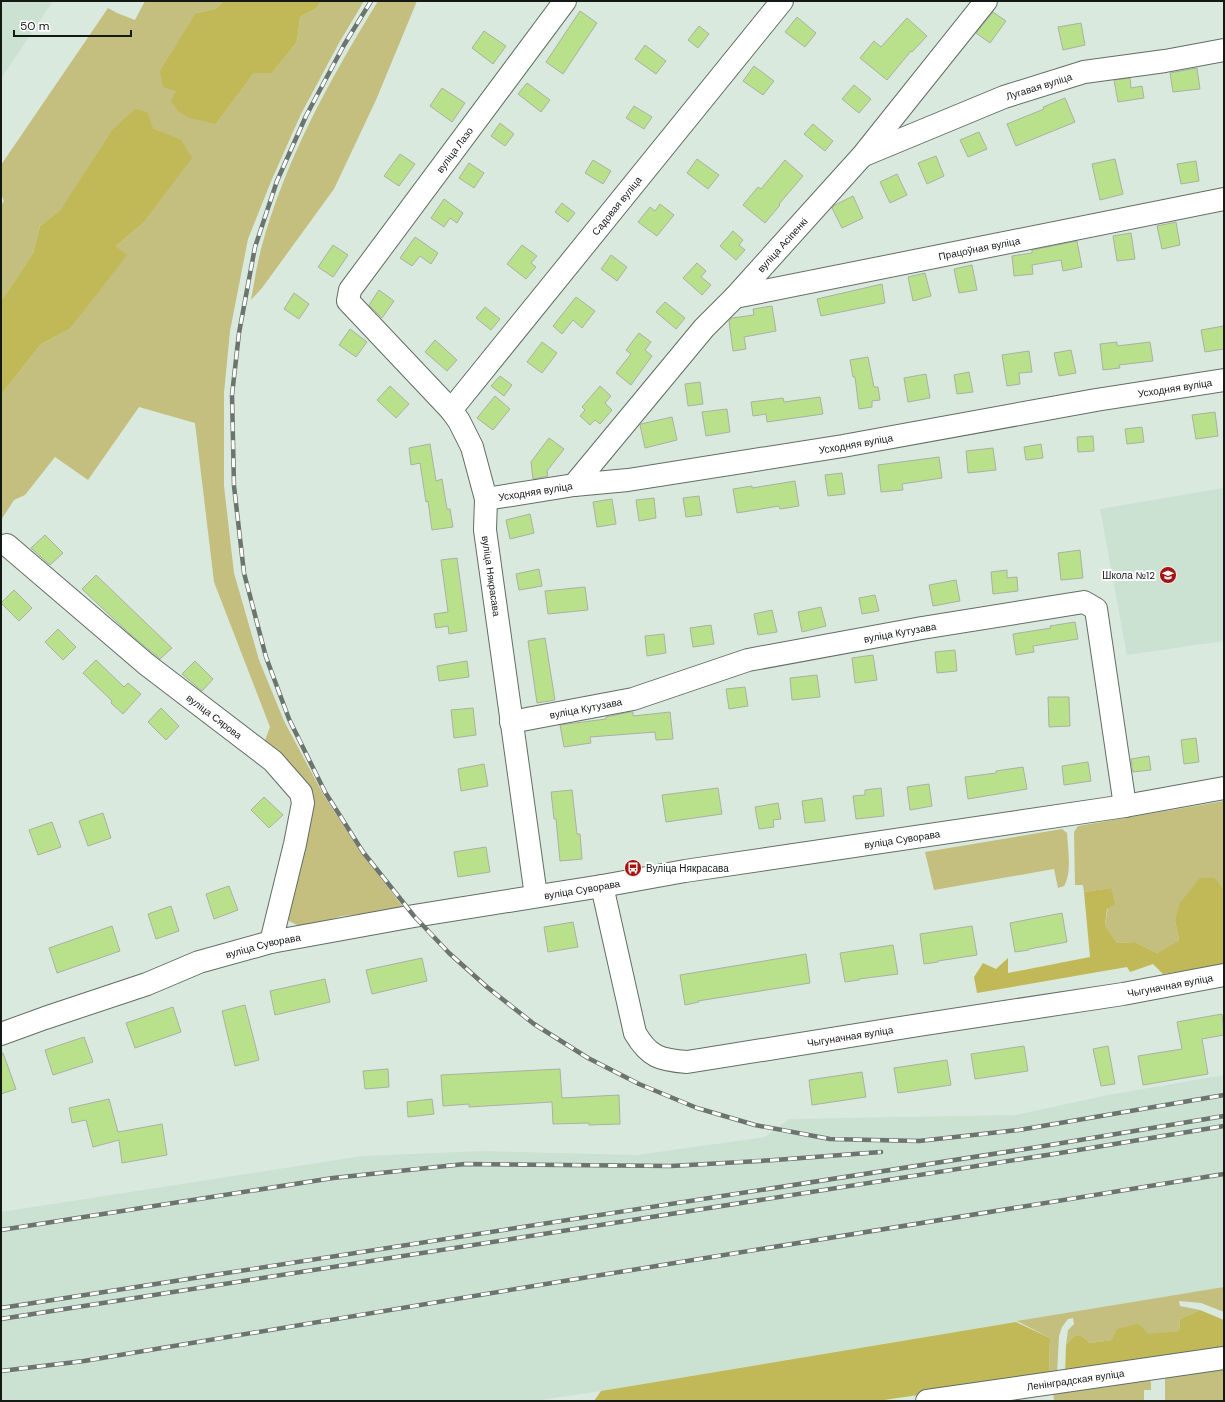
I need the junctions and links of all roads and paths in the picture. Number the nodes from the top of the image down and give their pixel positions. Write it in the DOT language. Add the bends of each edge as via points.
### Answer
graph roads {
  1 [pos="565,1"];
  2 [pos="782,1"];
  3 [pos="986,1"];
  4 [pos="1224,50"];
  5 [pos="863,155"];
  6 [pos="1224,199"];
  7 [pos="735,297"];
  8 [pos="348,301"];
  9 [pos="1224,380"];
  10 [pos="451,410"];
  11 [pos="574,485"];
  12 [pos="486,499"];
  13 [pos="7,545"];
  14 [pos="511,722"];
  15 [pos="1224,788"];
  16 [pos="1126,806"];
  17 [pos="602,886"];
  18 [pos="536,896"];
  19 [pos="271,942"];
  20 [pos="1224,975"];
  21 [pos="1,1034"];
  22 [pos="1224,1358"];
  23 [pos="927,1401"];
  1 -- 8 [label="street, вуліца Лазо" via="350,290"];
  2 -- 10 [label="street, Садовая вуліца"];
  3 -- 5 [label="street, вуліца Асіпенкі"];
  4 -- 5 [label="street, Лугавая вуліца" via="1084,72 1004,97"];
  5 -- 7 [label="street, вуліца Асіпенкі"];
  6 -- 7 [label="street, Працоўная вуліца"];
  7 -- 11 [label="street, вуліца Асіпенкі" via="704,328"];
  8 -- 10 [label="street, вуліца Някрасава"];
  9 -- 11 [label="street, Усходняя вуліца" via="828,448 628,480"];
  10 -- 12 [label="street, вуліца Някрасава" via="472,447"];
  11 -- 12 [label="street, Усходняя вуліца"];
  12 -- 14 [label="street, вуліца Някрасава" via="485,530"];
  13 -- 19 [label="street, вуліца Сярова" via="146,664 273,761 301,793 302,802 295,844"];
  14 -- 16 [label="street, вуліца Кутузава" via="634,699 748,660 1084,602 1096,609"];
  14 -- 18 [label="street, вуліца Някрасава"];
  15 -- 16 [label="street, вуліца Суворава"];
  16 -- 17 [label="street, вуліца Суворава" via="685,871"];
  17 -- 18 [label="street, вуліца Суворава"];
  17 -- 20 [label="street, Чыгуначная вуліца" via="635,1033 643,1046 655,1055 670,1061 687,1062 1123,994"];
  18 -- 19 [label="street, вуліца Суворава"];
  19 -- 21 [label="street, вуліца Суворава" via="199,962 148,984"];
  22 -- 23 [label="street, Ленінградская вуліца"];
}
